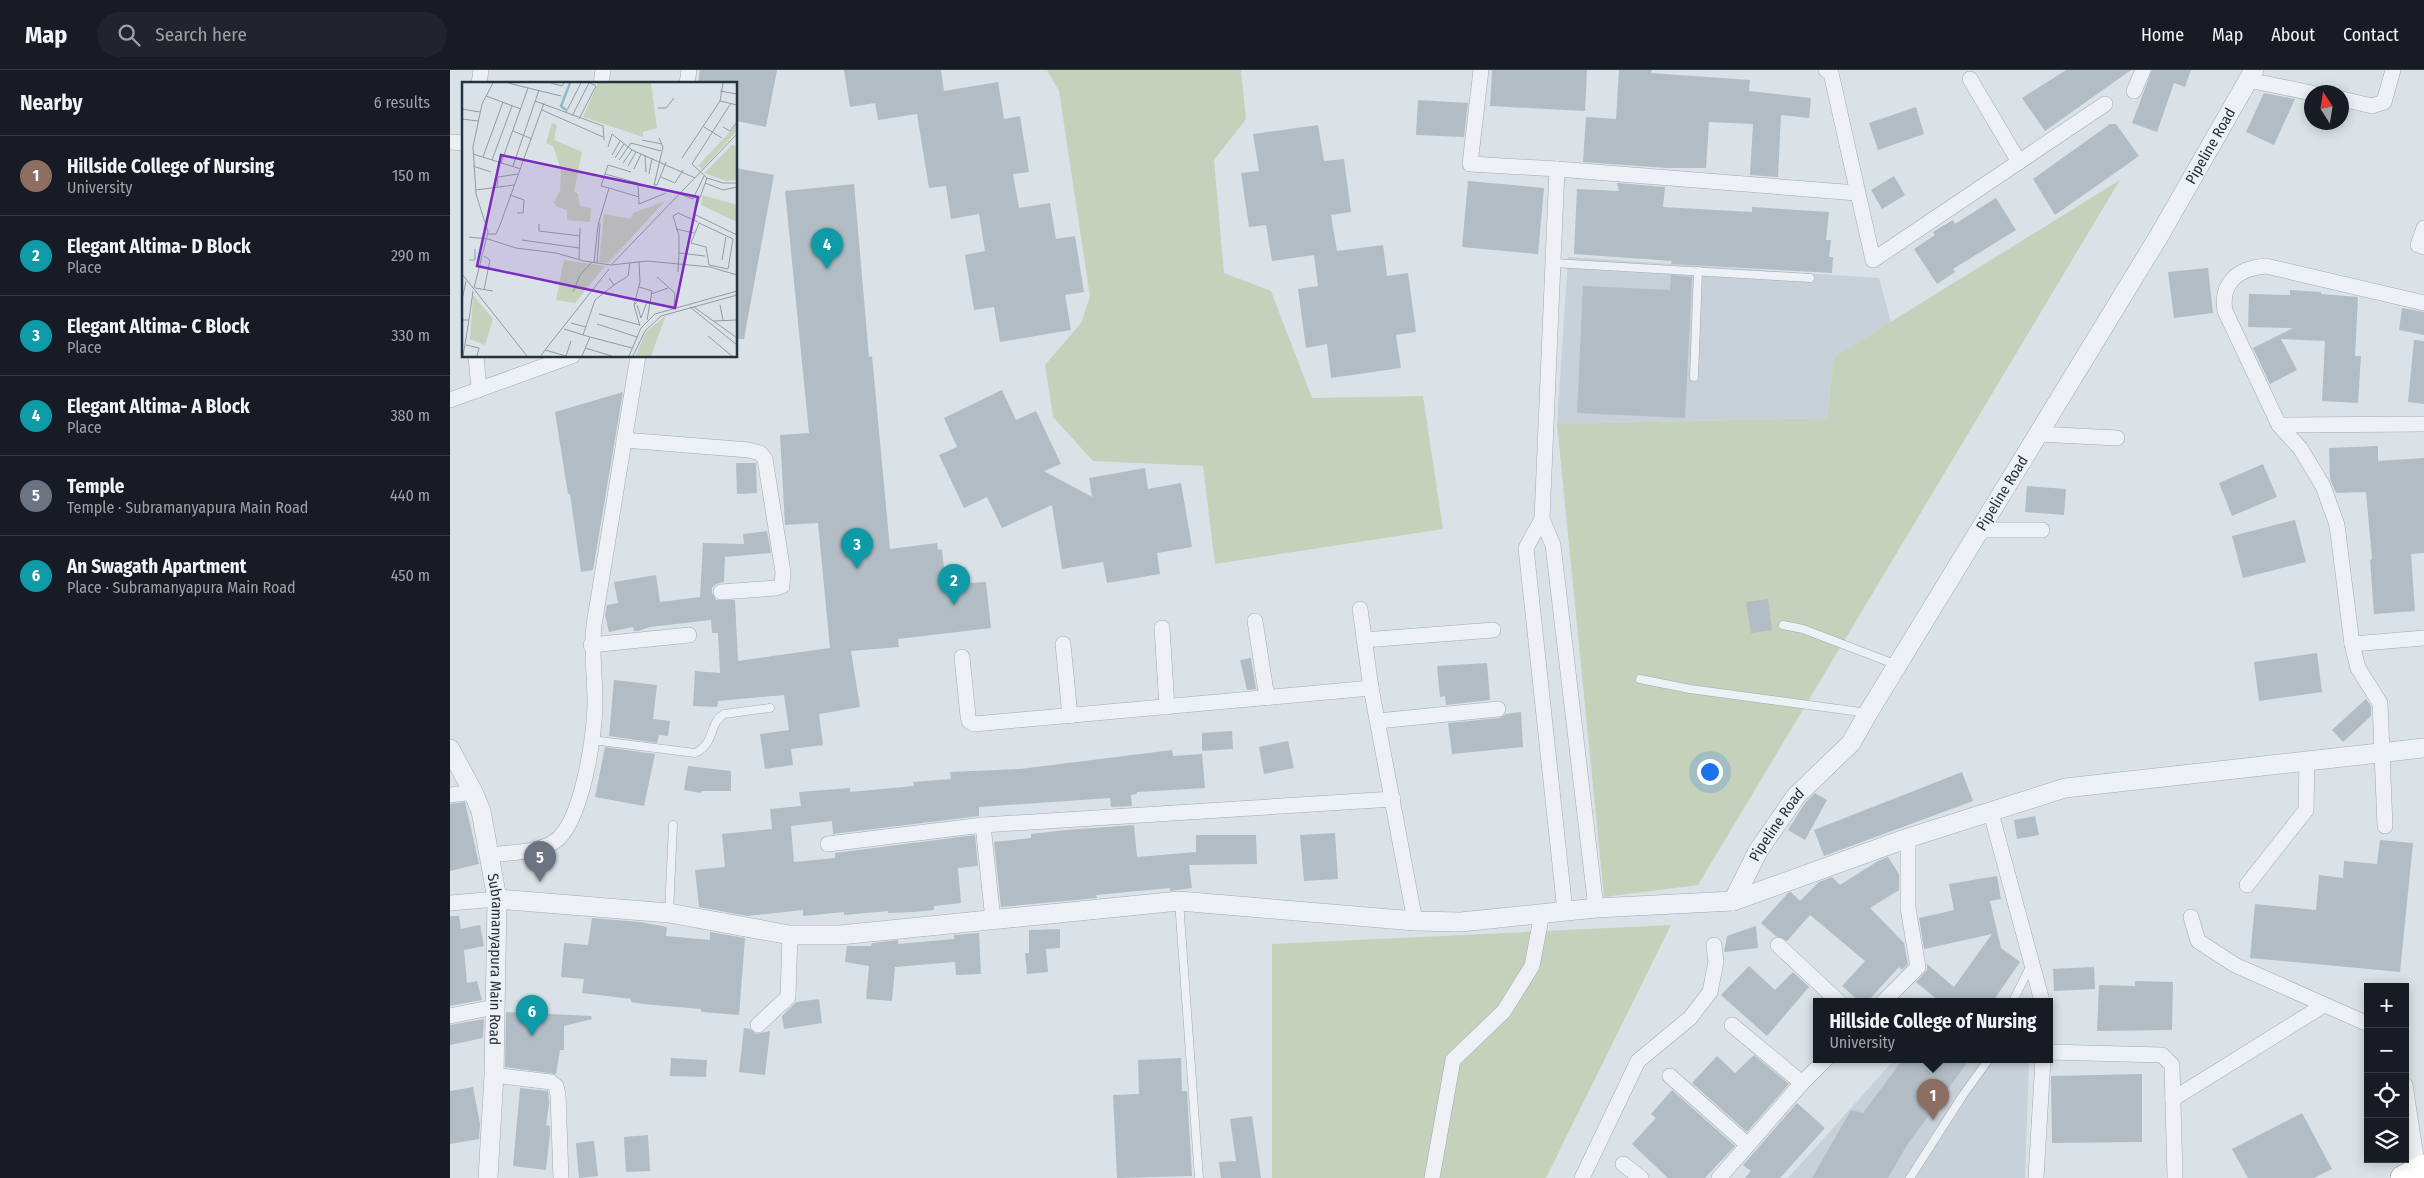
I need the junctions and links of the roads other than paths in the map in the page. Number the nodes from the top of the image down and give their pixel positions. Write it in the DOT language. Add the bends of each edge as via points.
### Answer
graph roads {
  1 [pos="1481,70"];
  2 [pos="1826,70"];
  3 [pos="2143,70"];
  4 [pos="2393,70"];
  5 [pos="2251,75"];
  6 [pos="1970,78"];
  7 [pos="2134,91"];
  8 [pos="2304,91"];
  9 [pos="2349,101"];
  10 [pos="2105,104"];
  11 [pos="2019,162"];
  12 [pos="1557,169"];
  13 [pos="1857,194"];
  14 [pos="2424,228"];
  15 [pos="2424,247"];
  16 [pos="1554,263"];
  17 [pos="1698,271"];
  18 [pos="1810,278"];
  19 [pos="2424,303"];
  20 [pos="476,358"];
  21 [pos="567,358"];
  22 [pos="638,358"];
  23 [pos="1694,377"];
  24 [pos="479,390"];
  25 [pos="450,400"];
  26 [pos="2424,424"];
  27 [pos="2279,425"];
  28 [pos="2038,434"];
  29 [pos="2117,438"];
  30 [pos="624,440"];
  31 [pos="1542,519"];
  32 [pos="1979,530"];
  33 [pos="2042,530"];
  34 [pos="721,592"];
  35 [pos="1360,609"];
  36 [pos="1255,621"];
  37 [pos="1783,625"];
  38 [pos="1162,628"];
  39 [pos="1493,630"];
  40 [pos="688,635"];
  41 [pos="2424,638"];
  42 [pos="1364,640"];
  43 [pos="1063,644"];
  44 [pos="2352,644"];
  45 [pos="591,645"];
  46 [pos="962,656"];
  47 [pos="1897,665"];
  48 [pos="1640,679"];
  49 [pos="1371,688"];
  50 [pos="1266,698"];
  51 [pos="1167,707"];
  52 [pos="770,708"];
  53 [pos="1498,709"];
  54 [pos="1868,713"];
  55 [pos="1070,716"];
  56 [pos="1378,721"];
  57 [pos="592,740"];
  58 [pos="450,748"];
  59 [pos="2424,748"];
  60 [pos="2381,753"];
  61 [pos="2307,761"];
  62 [pos="473,792"];
  63 [pos="450,795"];
  64 [pos="1393,798"];
  65 [pos="1991,813"];
  66 [pos="673,825"];
  67 [pos="983,826"];
  68 [pos="2385,826"];
  69 [pos="1908,838"];
  70 [pos="828,844"];
  71 [pos="490,855"];
  72 [pos="2247,885"];
  73 [pos="497,899"];
  74 [pos="1733,901"];
  75 [pos="1179,902"];
  76 [pos="450,904"];
  77 [pos="1596,908"];
  78 [pos="1565,911"];
  79 [pos="669,913"];
  80 [pos="1542,913"];
  81 [pos="2191,917"];
  82 [pos="993,920"];
  83 [pos="1415,921"];
  84 [pos="790,935"];
  85 [pos="1714,945"];
  86 [pos="1778,945"];
  87 [pos="2032,963"];
  88 [pos="1835,998"];
  89 [pos="1887,998"];
  90 [pos="2014,998"];
  91 [pos="2041,998"];
  92 [pos="2324,1005"];
  93 [pos="494,1007"];
  94 [pos="450,1016"];
  95 [pos="2364,1022"];
  96 [pos="1732,1024"];
  97 [pos="758,1025"];
  98 [pos="2053,1052"];
  99 [pos="1822,1063"];
  100 [pos="1986,1063"];
  101 [pos="2043,1063"];
  102 [pos="494,1075"];
  103 [pos="1670,1076"];
  104 [pos="1802,1083"];
  105 [pos="2173,1099"];
  106 [pos="2409,1118"];
  107 [pos="1748,1145"];
  108 [pos="1623,1164"];
  109 [pos="2415,1172"];
  110 [pos="488,1178"];
  111 [pos="561,1178"];
  112 [pos="1199,1178"];
  113 [pos="1432,1178"];
  114 [pos="1582,1178"];
  115 [pos="1640,1178"];
  116 [pos="1719,1178"];
  117 [pos="1910,1178"];
  118 [pos="2036,1178"];
  119 [pos="2175,1178"];
  1 -- 12 [label="street" via="1470,164"];
  2 -- 13 [label="street" via="1831,73"];
  3 -- 7 [label="street"];
  4 -- 9 [label="street" via="2386,97 2378,105"];
  5 -- 8 [label="street"];
  5 -- 28 [label="street, Pipeline Road"];
  6 -- 11 [label="street"];
  10 -- 11 [label="street"];
  11 -- 13 [label="street" via="1873,260"];
  12 -- 13 [label="street"];
  12 -- 16 [label="street"];
  14 -- 15 [label="street" via="2418,246"];
  16 -- 17 [label="lane"];
  16 -- 31 [label="street"];
  17 -- 18 [label="lane"];
  17 -- 23 [label="lane"];
  19 -- 27 [label="street" via="2266,266 2240,272 2224,292 2225,311"];
  20 -- 24 [label="street"];
  21 -- 24 [label="street"];
  22 -- 30 [label="street"];
  24 -- 25 [label="street"];
  26 -- 27 [label="street"];
  27 -- 44 [label="street" via="2300,448 2323,486 2337,525"];
  28 -- 29 [label="street"];
  28 -- 32 [label="street, Pipeline Road"];
  30 -- 34 [label="street" via="754,451 764,459 783,572 782,586"];
  30 -- 45 [label="street"];
  31 -- 77 [label="street" via="1553,546"];
  31 -- 78 [label="street" via="1526,548"];
  32 -- 33 [label="street"];
  32 -- 47 [label="street, Pipeline Road"];
  35 -- 42 [label="street"];
  36 -- 50 [label="street"];
  37 -- 47 [label="lane" via="1803,629"];
  38 -- 51 [label="street"];
  39 -- 42 [label="street"];
  40 -- 45 [label="street"];
  41 -- 44 [label="street"];
  42 -- 49 [label="street"];
  43 -- 55 [label="street"];
  44 -- 60 [label="street" via="2358,668 2380,703"];
  45 -- 57 [label="street" via="595,702"];
  46 -- 55 [label="street" via="968,716 974,724"];
  47 -- 54 [label="street, Pipeline Road"];
  48 -- 54 [label="lane" via="1690,689"];
  49 -- 50 [label="street"];
  49 -- 56 [label="street"];
  50 -- 51 [label="street"];
  51 -- 55 [label="street"];
  52 -- 57 [label="lane" via="724,714 717,718 709,744 695,753"];
  53 -- 56 [label="street"];
  54 -- 74 [label="street, Pipeline Road" via="1851,744 1796,796 1758,851"];
  56 -- 64 [label="street"];
  57 -- 71 [label="street" via="579,800 563,835 539,848"];
  58 -- 62 [label="street, Subramanyapura Main Road"];
  59 -- 60 [label="street"];
  60 -- 61 [label="street"];
  60 -- 68 [label="street"];
  61 -- 65 [label="street" via="2065,788"];
  61 -- 72 [label="street" via="2306,810"];
  62 -- 63 [label="street"];
  62 -- 71 [label="street, Subramanyapura Main Road" via="481,811"];
  64 -- 67 [label="street"];
  64 -- 83 [label="street"];
  65 -- 69 [label="street"];
  65 -- 87 [label="street"];
  66 -- 79 [label="lane"];
  67 -- 70 [label="street"];
  67 -- 82 [label="street"];
  69 -- 74 [label="street"];
  69 -- 89 [label="street" via="1908,908 1918,968"];
  71 -- 73 [label="street, Subramanyapura Main Road"];
  73 -- 76 [label="street"];
  73 -- 79 [label="street"];
  73 -- 93 [label="street, Subramanyapura Main Road"];
  74 -- 77 [label="street"];
  75 -- 82 [label="street"];
  75 -- 83 [label="street"];
  75 -- 112 [label="lane"];
  77 -- 78 [label="street"];
  78 -- 80 [label="street"];
  79 -- 84 [label="street"];
  80 -- 83 [label="street" via="1461,922"];
  80 -- 113 [label="street" via="1532,966 1504,1011 1453,1060"];
  81 -- 92 [label="street" via="2198,941 2235,965"];
  82 -- 84 [label="street" via="840,935"];
  84 -- 97 [label="street" via="788,997"];
  85 -- 114 [label="street" via="1716,962 1710,992 1690,1018 1638,1061"];
  86 -- 88 [label="street"];
  87 -- 90 [label="lane"];
  87 -- 91 [label="street"];
  92 -- 95 [label="street"];
  92 -- 105 [label="street"];
  93 -- 94 [label="street"];
  93 -- 102 [label="street, Subramanyapura Main Road"];
  96 -- 104 [label="street"];
  98 -- 105 [label="street" via="2162,1055 2172,1065"];
  99 -- 104 [label="street"];
  100 -- 117 [label="lane"];
  101 -- 118 [label="street"];
  102 -- 110 [label="street, Subramanyapura Main Road"];
  102 -- 111 [label="street" via="551,1082 556,1086"];
  103 -- 107 [label="street"];
  104 -- 107 [label="street"];
  105 -- 119 [label="street"];
  106 -- 109 [label="street"];
  107 -- 116 [label="street"];
  108 -- 115 [label="street"];
}
